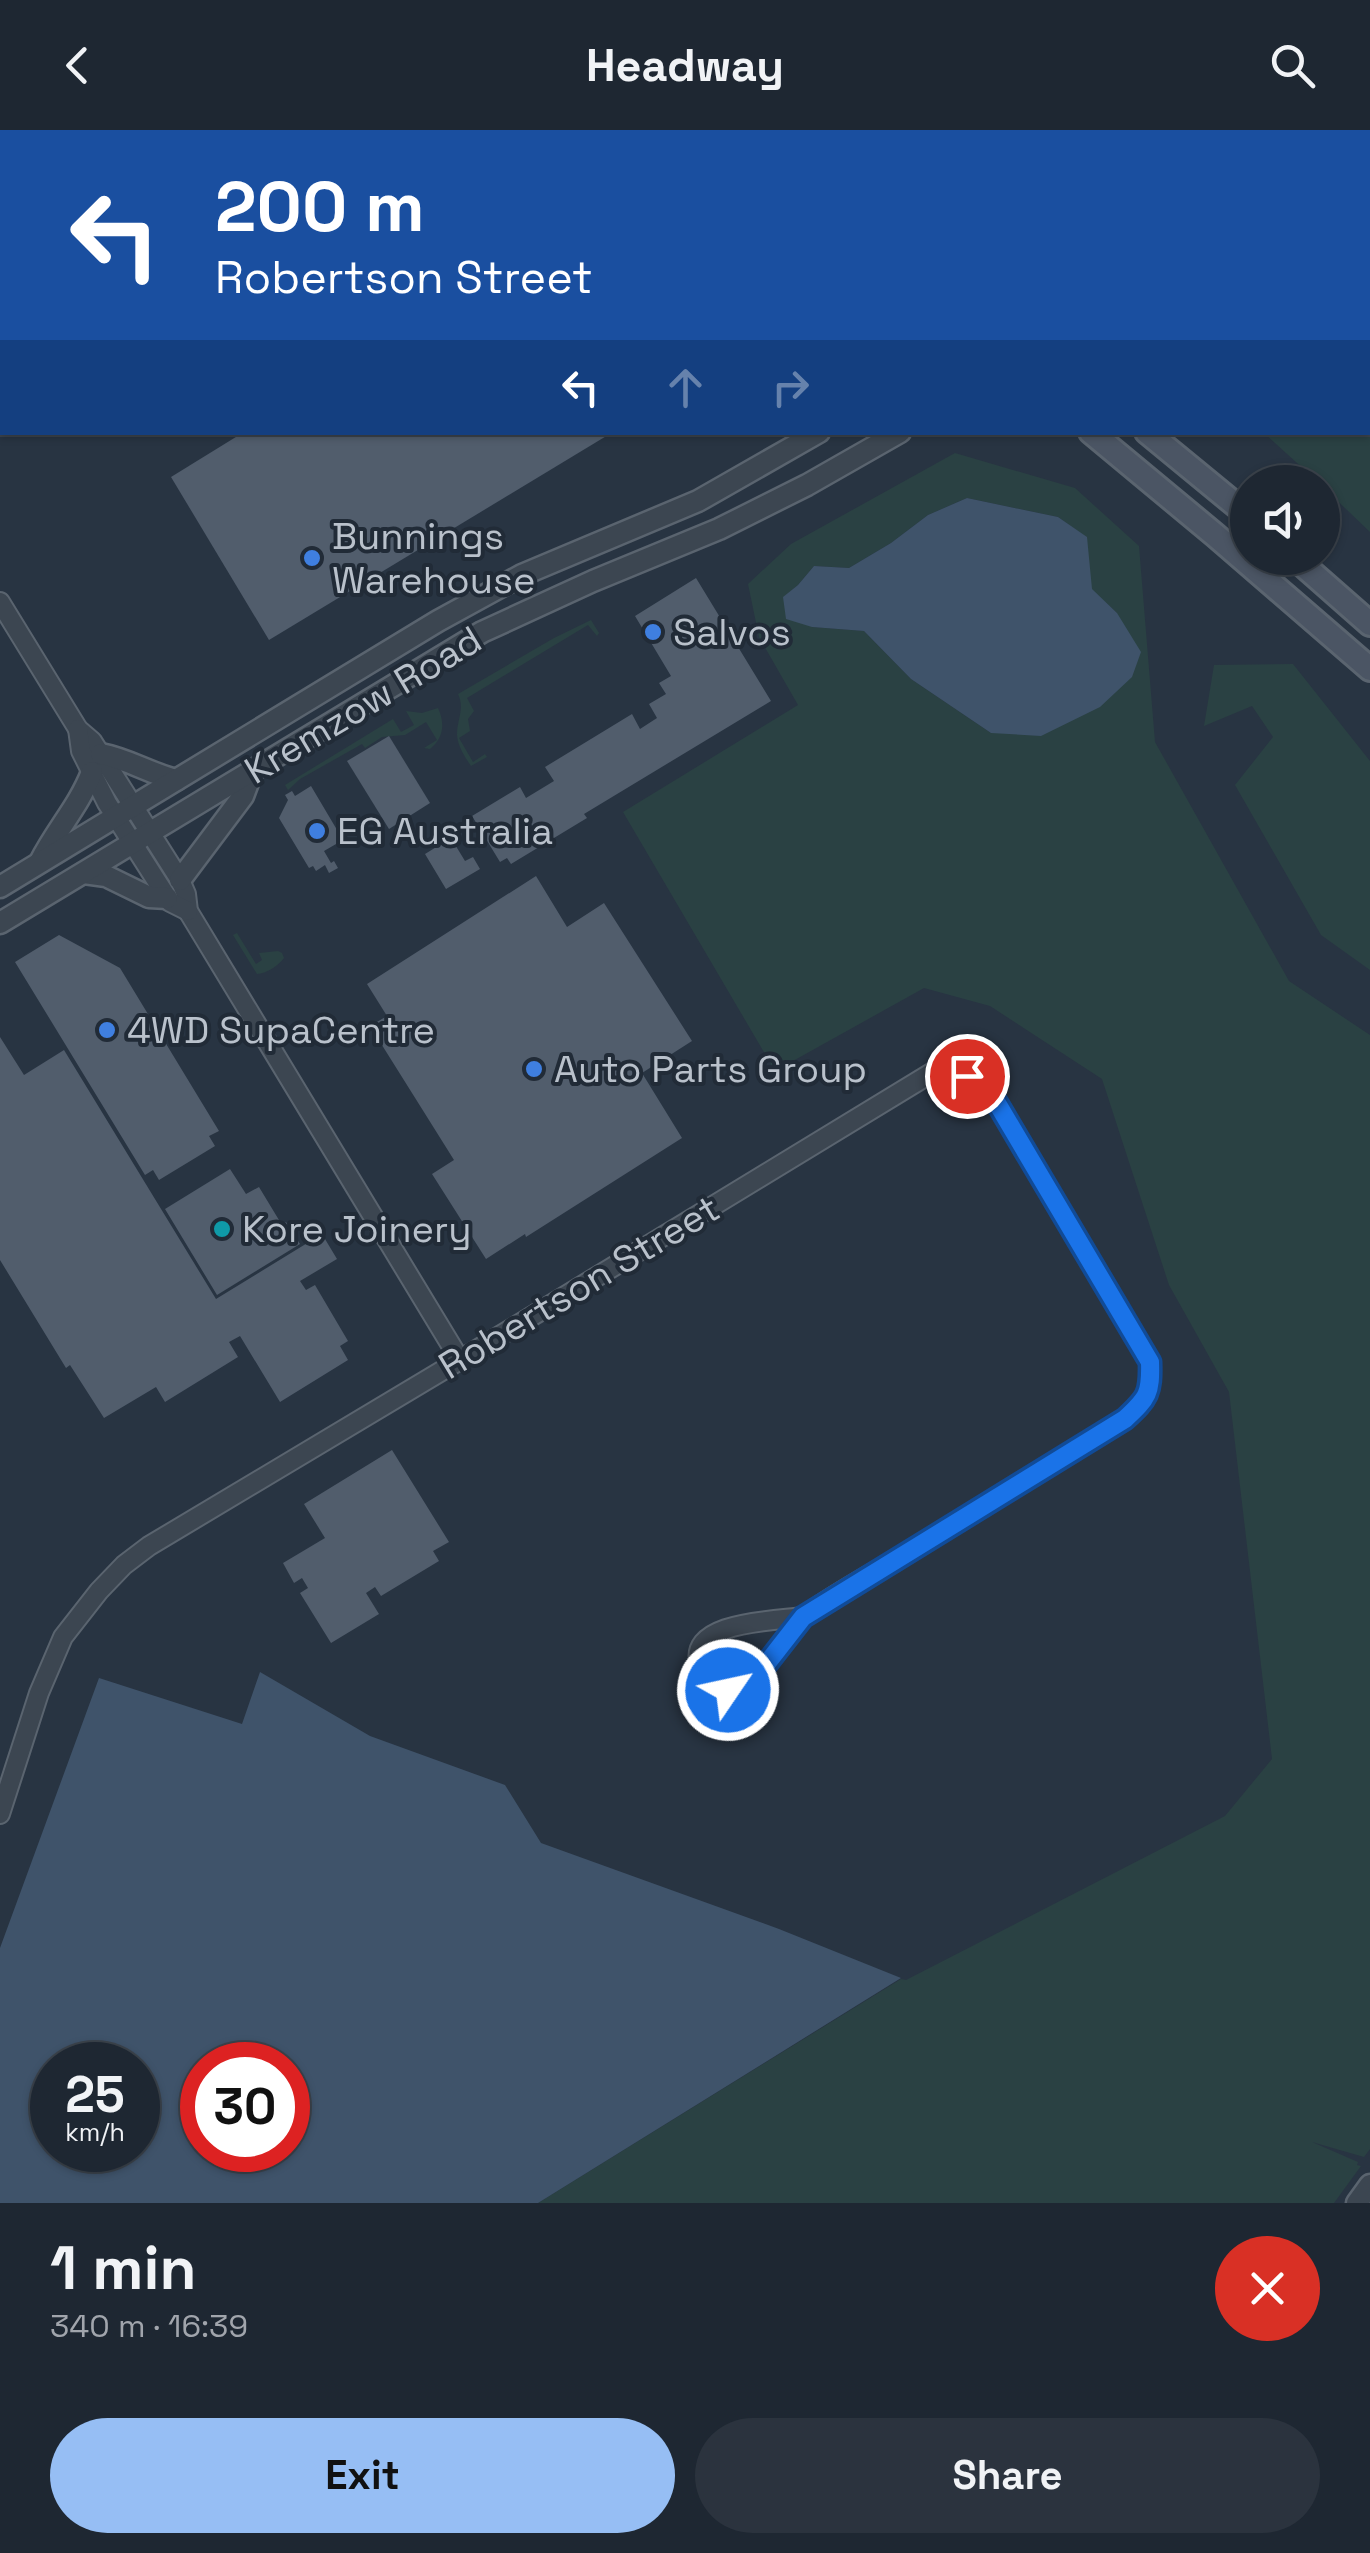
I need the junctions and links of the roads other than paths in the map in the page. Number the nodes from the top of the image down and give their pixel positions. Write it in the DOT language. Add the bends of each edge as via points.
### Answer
graph roads {
  1 [pos="814,435"];
  2 [pos="895,435"];
  3 [pos="1096,435"];
  4 [pos="1151,435"];
  5 [pos="1230,501"];
  6 [pos="1314,575"];
  7 [pos="0,602"];
  8 [pos="1370,624"];
  9 [pos="1370,670"];
  10 [pos="96,763"];
  11 [pos="252,772"];
  12 [pos="176,780"];
  13 [pos="124,812"];
  14 [pos="142,839"];
  15 [pos="39,864"];
  16 [pos="84,873"];
  17 [pos="180,880"];
  18 [pos="0,887"];
  19 [pos="167,898"];
  20 [pos="188,912"];
  21 [pos="0,924"];
  22 [pos="460,1360"];
  23 [pos="803,1617"];
  24 [pos="0,1814"];
  25 [pos="1370,2185"];
  26 [pos="1357,2203"];
  1 -- 12 [label="street, Kremzow Road" via="698,500 522,575"];
  2 -- 11 [label="street, Kremzow Road" via="719,528 482,632"];
  3 -- 9 [label="main road"];
  4 -- 5 [label="main road"];
  6 -- 8 [label="main road"];
  7 -- 10 [label="street" via="78,729 81,751"];
  10 -- 12 [label="street" via="124,758"];
  10 -- 13 [label="street"];
  10 -- 15 [label="street"];
  11 -- 14 [label="street, Kremzow Road"];
  11 -- 17 [label="street" via="243,796"];
  12 -- 13 [label="street, Kremzow Road"];
  13 -- 14 [label="street"];
  13 -- 15 [label="street, Kremzow Road"];
  14 -- 16 [label="street, Kremzow Road"];
  14 -- 17 [label="street"];
  14 -- 19 [label="street"];
  15 -- 18 [label="street, Kremzow Road"];
  16 -- 19 [label="street" via="106,876 149,898"];
  16 -- 21 [label="street, Kremzow Road"];
  17 -- 20 [label="street"];
  19 -- 20 [label="street"];
  20 -- 22 [label="street"];
  22 -- 23 [label="street, Robertson Street" via="933,1072 967,1076 994,1098 1150,1362 1151,1387 1125,1419"];
  22 -- 24 [label="street, Robertson Street" via="124,1565 54,1655"];
  23 -- 23 [label="street" via="749,1685 728,1690 706,1677 698,1653 716,1631"];
  25 -- 26 [label="street"];
}
